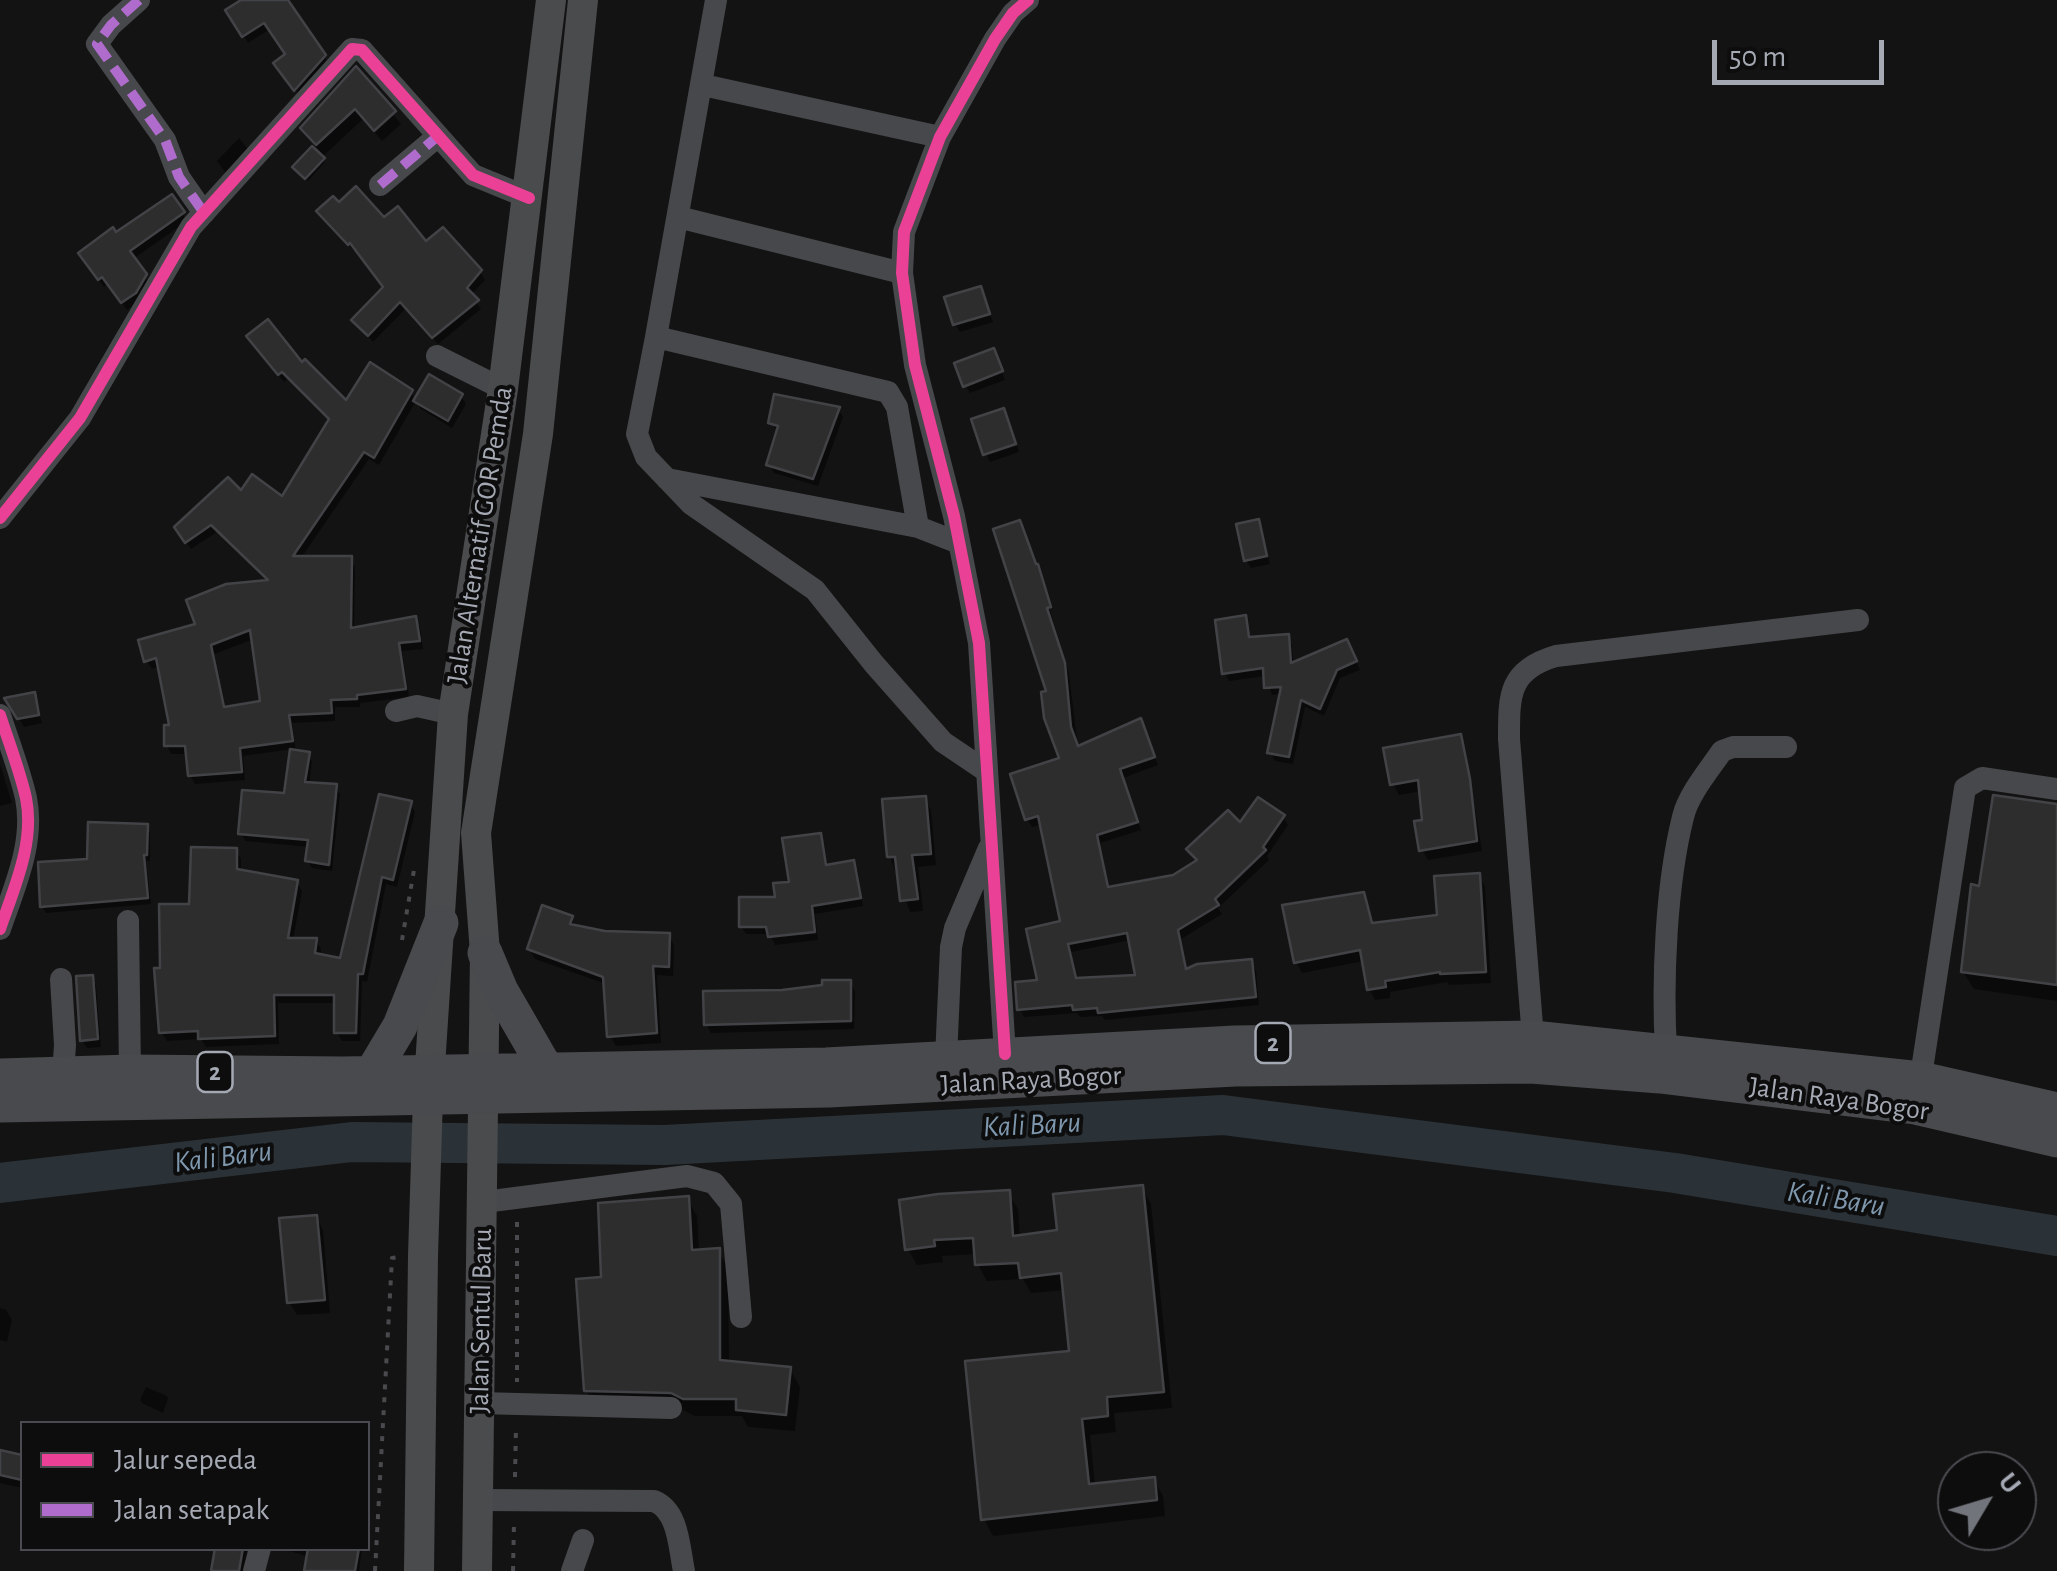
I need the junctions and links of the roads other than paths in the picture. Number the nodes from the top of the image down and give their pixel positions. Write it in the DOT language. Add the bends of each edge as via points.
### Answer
graph roads {
  1 [pos="139,0"];
  2 [pos="550,0"];
  3 [pos="584,0"];
  4 [pos="716,0"];
  5 [pos="1014,4"];
  6 [pos="702,85"];
  7 [pos="438,136"];
  8 [pos="940,137"];
  9 [pos="380,185"];
  10 [pos="529,198"];
  11 [pos="204,213"];
  12 [pos="678,217"];
  13 [pos="902,273"];
  14 [pos="656,337"];
  15 [pos="437,356"];
  16 [pos="503,389"];
  17 [pos="667,479"];
  18 [pos="0,518"];
  19 [pos="918,528"];
  20 [pos="959,543"];
  21 [pos="1858,620"];
  22 [pos="396,712"];
  23 [pos="453,714"];
  24 [pos="0,716"];
  25 [pos="1786,747"];
  26 [pos="986,772"];
  27 [pos="2057,789"];
  28 [pos="992,840"];
  29 [pos="128,921"];
  30 [pos="441,923"];
  31 [pos="0,929"];
  32 [pos="485,953"];
  33 [pos="61,979"];
  34 [pos="1532,1038"];
  35 [pos="1666,1050"];
  36 [pos="1004,1054"];
  37 [pos="946,1058"];
  38 [pos="1120,1062"];
  39 [pos="546,1069"];
  40 [pos="130,1072"];
  41 [pos="372,1073"];
  42 [pos="0,1076"];
  43 [pos="63,1076"];
  44 [pos="428,1093"];
  45 [pos="1918,1093"];
  46 [pos="484,1096"];
  47 [pos="0,1106"];
  48 [pos="2057,1110"];
  49 [pos="2057,1140"];
  50 [pos="484,1193"];
  51 [pos="741,1317"];
  52 [pos="480,1403"];
  53 [pos="671,1408"];
  54 [pos="478,1500"];
  55 [pos="583,1540"];
  56 [pos="419,1571"];
  57 [pos="477,1571"];
  58 [pos="572,1571"];
  59 [pos="684,1571"];
  1 -- 11 [label="street" via="97,44 165,140 179,177"];
  2 -- 10 [label="main road, Jalan Alternatif GOR Pemda"];
  3 -- 32 [label="main road, Jalan Alternatif GOR Pemda" via="538,434 476,833"];
  4 -- 6 [label="street"];
  5 -- 8 [label="street"];
  6 -- 8 [label="street"];
  6 -- 12 [label="street"];
  7 -- 9 [label="street"];
  7 -- 10 [label="street" via="473,174"];
  7 -- 11 [label="street" via="362,50 352,49"];
  8 -- 13 [label="street" via="904,232"];
  10 -- 16 [label="main road, Jalan Alternatif GOR Pemda"];
  11 -- 18 [label="street" via="80,418"];
  12 -- 13 [label="street"];
  12 -- 14 [label="street"];
  13 -- 20 [label="street" via="915,366"];
  14 -- 17 [label="street" via="637,434 646,457"];
  14 -- 19 [label="street" via="888,392 897,407"];
  15 -- 16 [label="street"];
  16 -- 23 [label="main road, Jalan Alternatif GOR Pemda"];
  17 -- 19 [label="street"];
  17 -- 26 [label="street" via="691,504 815,590 943,742"];
  19 -- 20 [label="street"];
  20 -- 26 [label="street" via="979,643"];
  21 -- 34 [label="street" via="1556,656 1521,674 1509,694 1509,739"];
  22 -- 23 [label="street" via="417,706"];
  23 -- 30 [label="main road, Jalan Alternatif GOR Pemda"];
  24 -- 31 [label="street" via="28,826"];
  25 -- 35 [label="street" via="1722,751 1683,814 1671,894"];
  26 -- 28 [label="street"];
  27 -- 45 [label="street" via="1982,778 1965,788"];
  28 -- 36 [label="street"];
  28 -- 37 [label="street" via="956,928"];
  29 -- 40 [label="street"];
  30 -- 41 [label="highway" via="400,1026"];
  30 -- 44 [label="main road, Jalan Alternatif GOR Pemda"];
  32 -- 39 [label="highway"];
  32 -- 46 [label="main road, Jalan Alternatif GOR Pemda"];
  33 -- 43 [label="street"];
  34 -- 35 [label="highway, Jalan Raya Bogor / 2"];
  34 -- 38 [label="highway, Jalan Raya Bogor / 2"];
  35 -- 45 [label="highway, Jalan Raya Bogor / 2"];
  36 -- 37 [label="highway, Jalan Raya Bogor / 2"];
  36 -- 38 [label="highway, Jalan Raya Bogor / 2"];
  37 -- 39 [label="highway, Jalan Raya Bogor / 2"];
  38 -- 45 [label="highway, Jalan Raya Bogor / 2" via="1235,1069 1531,1066"];
  38 -- 46 [label="highway, Jalan Raya Bogor / 2" via="830,1090"];
  39 -- 46 [label="highway, Jalan Raya Bogor / 2"];
  40 -- 41 [label="highway, Jalan Raya Bogor / 2"];
  40 -- 43 [label="highway, Jalan Raya Bogor / 2"];
  41 -- 44 [label="highway, Jalan Raya Bogor / 2"];
  42 -- 43 [label="highway, Jalan Raya Bogor / 2"];
  44 -- 46 [label="highway, Jalan Raya Bogor / 2"];
  44 -- 47 [label="highway, Jalan Raya Bogor / 2"];
  44 -- 56 [label="main road"];
  45 -- 48 [label="highway, Jalan Raya Bogor / 2"];
  45 -- 49 [label="highway, Jalan Raya Bogor / 2"];
  46 -- 50 [label="main road, Jalan Sentul Baru"];
  50 -- 51 [label="street" via="687,1176 714,1183 731,1204"];
  50 -- 52 [label="main road, Jalan Sentul Baru"];
  52 -- 53 [label="street"];
  52 -- 54 [label="main road, Jalan Sentul Baru"];
  54 -- 57 [label="main road, Jalan Sentul Baru"];
  54 -- 59 [label="street" via="654,1501 672,1518"];
  55 -- 58 [label="street"];
}
